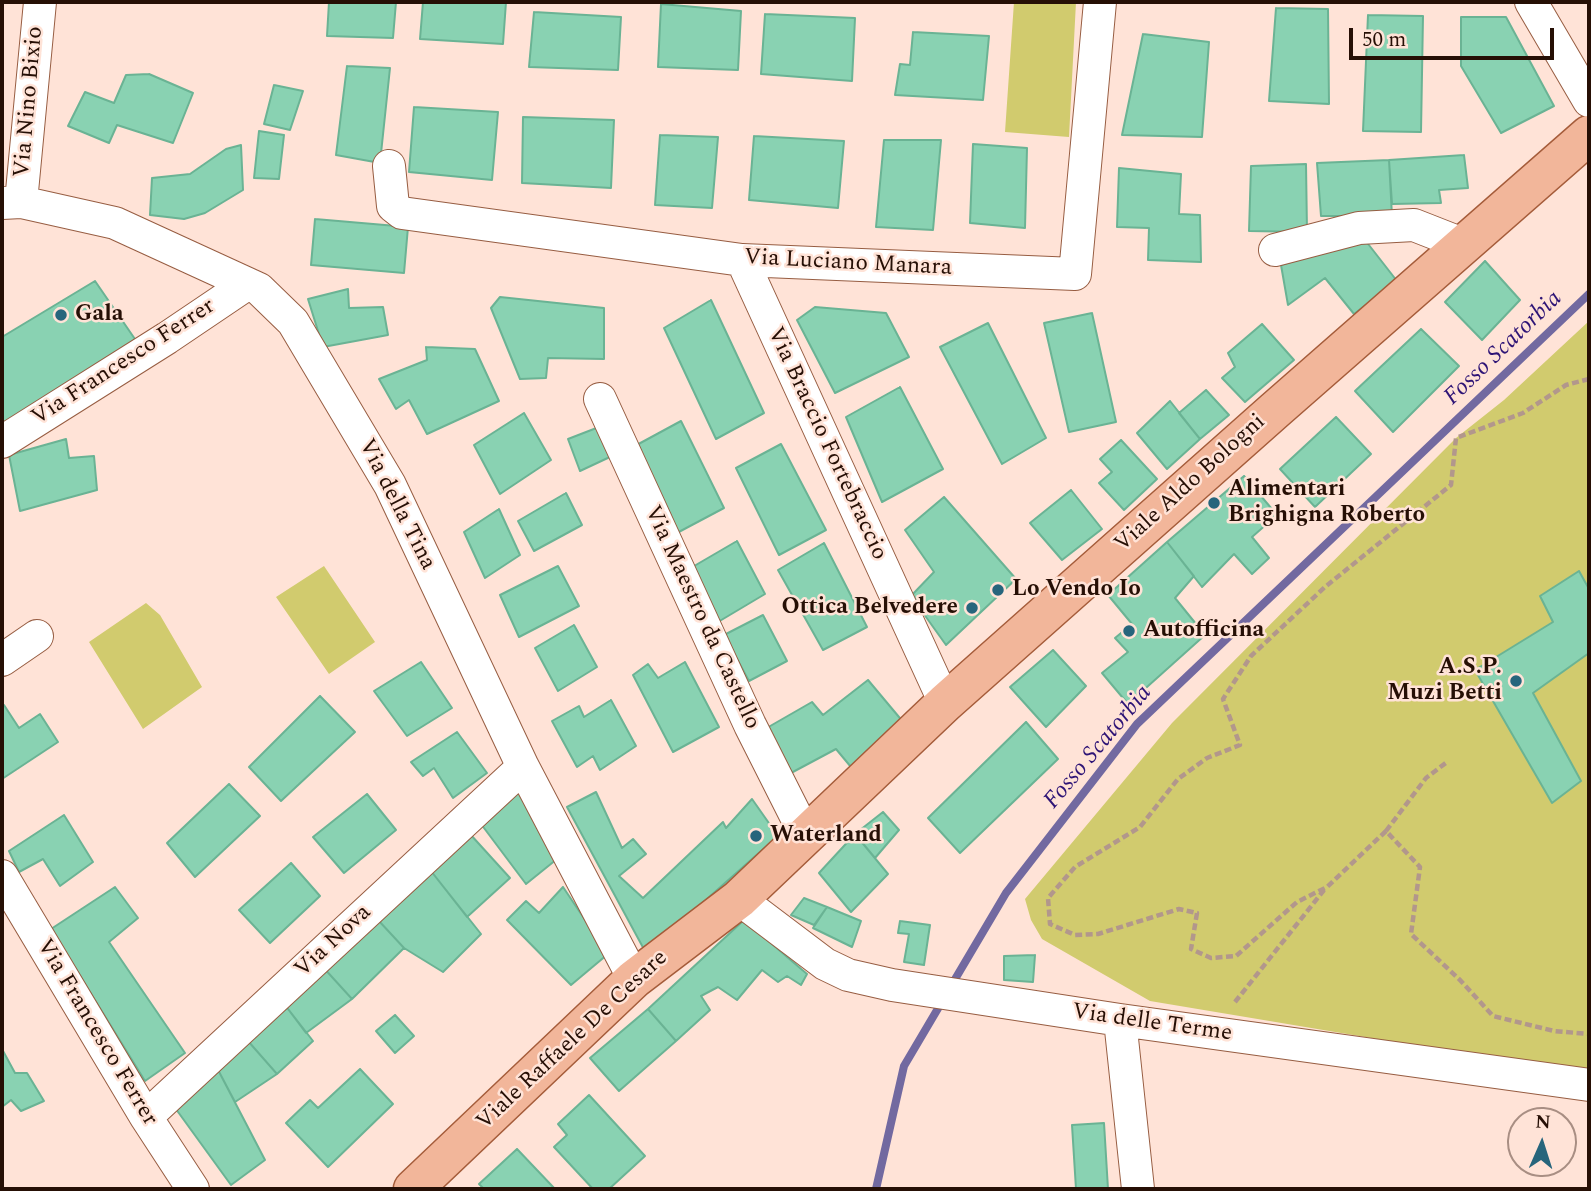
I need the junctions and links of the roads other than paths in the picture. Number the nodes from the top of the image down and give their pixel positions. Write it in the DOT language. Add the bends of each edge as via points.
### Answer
graph roads {
  1 [pos="40,2"];
  2 [pos="1100,2"];
  3 [pos="1531,2"];
  4 [pos="1589,101"];
  5 [pos="1589,135"];
  6 [pos="389,166"];
  7 [pos="11,202"];
  8 [pos="1465,245"];
  9 [pos="1275,250"];
  10 [pos="742,260"];
  11 [pos="247,284"];
  12 [pos="600,399"];
  13 [pos="2,442"];
  14 [pos="945,703"];
  15 [pos="523,767"];
  16 [pos="806,835"];
  17 [pos="2,876"];
  18 [pos="739,899"];
  19 [pos="634,979"];
  20 [pos="1121,1020"];
  21 [pos="1589,1084"];
  22 [pos="146,1117"];
  23 [pos="193,1189"];
  24 [pos="413,1189"];
  25 [pos="1138,1189"];
  1 -- 7 [label="street, Via Nino Bixio"];
  2 -- 10 [label="street, Via Luciano Manara" via="1075,274"];
  3 -- 4 [label="street"];
  5 -- 8 [label="main road, Viale Aldo Bologni"];
  6 -- 10 [label="street, Via Luciano Manara" via="393,206 402,213"];
  7 -- 11 [label="street, Via della Tina" via="115,223"];
  8 -- 9 [label="street" via="1414,225 1359,228"];
  8 -- 14 [label="main road, Viale Aldo Bologni"];
  10 -- 14 [label="street, Via Braccio Fortebraccio"];
  11 -- 13 [label="street, Via Francesco Ferrer"];
  11 -- 15 [label="street, Via della Tina" via="259,289 293,322 390,485"];
  12 -- 16 [label="street, Via Maestro da Castello" via="750,725"];
  14 -- 16 [label="main road, Viale Aldo Bologni"];
  15 -- 19 [label="street, Via della Tina"];
  15 -- 22 [label="street, Via Nova"];
  16 -- 18 [label="main road, Viale Aldo Bologni"];
  17 -- 22 [label="street, Via Francesco Ferrer"];
  18 -- 19 [label="main road, Viale Raffaele De Cesare"];
  18 -- 20 [label="street, Via delle Terme" via="825,964 848,975"];
  19 -- 24 [label="main road, Viale Raffaele De Cesare"];
  20 -- 21 [label="street, Via delle Terme"];
  20 -- 25 [label="street"];
  22 -- 23 [label="street, Via Francesco Ferrer"];
}
